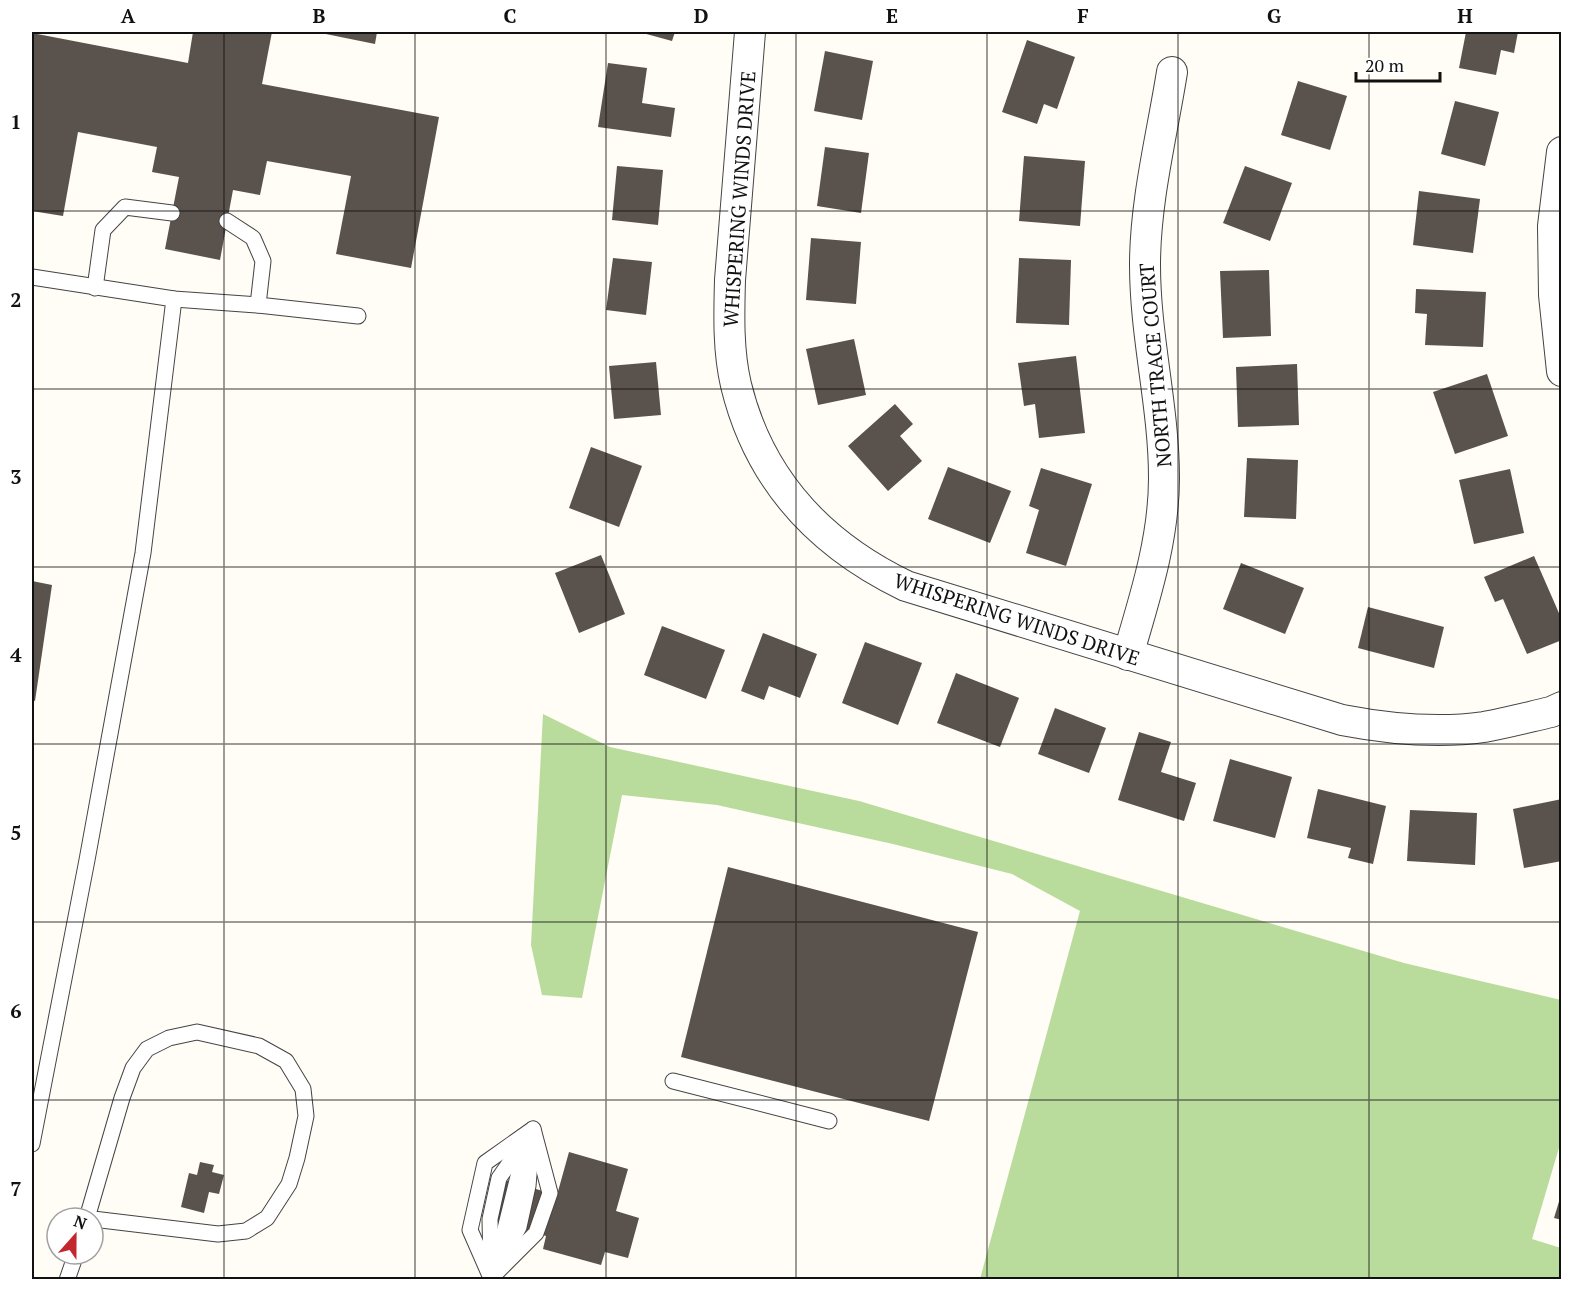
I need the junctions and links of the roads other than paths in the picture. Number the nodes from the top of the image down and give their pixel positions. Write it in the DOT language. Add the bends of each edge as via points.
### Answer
graph roads {
  1 [pos="750,32"];
  2 [pos="1172,72"];
  3 [pos="1562,152"];
  4 [pos="172,213"];
  5 [pos="227,221"];
  6 [pos="32,277"];
  7 [pos="95,288"];
  8 [pos="174,299"];
  9 [pos="258,305"];
  10 [pos="358,316"];
  11 [pos="1562,371"];
  12 [pos="1128,655"];
  13 [pos="1562,707"];
  14 [pos="673,1081"];
  15 [pos="829,1121"];
  16 [pos="533,1129"];
  17 [pos="32,1144"];
  18 [pos="91,1206"];
  19 [pos="105,1220"];
  20 [pos="491,1279"];
  1 -- 12 [label="street, WHISPERING WINDS DRIVE" via="730,280 731,349 744,415 784,491 818,529 875,571 939,597"];
  2 -- 12 [label="street, NORTH TRACE COURT" via="1145,262 1145,299 1162,441 1162,512 1158,547"];
  3 -- 11 [label="street" via="1553,249"];
  4 -- 7 [label="lane" via="125,207 103,230"];
  5 -- 9 [label="lane" via="253,238 263,261"];
  6 -- 7 [label="lane"];
  7 -- 8 [label="lane"];
  8 -- 9 [label="lane"];
  8 -- 17 [label="lane" via="143,553"];
  9 -- 10 [label="lane"];
  12 -- 13 [label="street, WHISPERING WINDS DRIVE" via="1307,711 1377,727 1483,727"];
  14 -- 15 [label="lane"];
  16 -- 20 [label="lane" via="528,1186 519,1227"];
  16 -- 20 [label="lane" via="499,1178 490,1219"];
  16 -- 20 [label="lane" via="550,1192 536,1233"];
  18 -- 19 [label="lane" via="132,1068 147,1049 169,1038 197,1032 259,1046 286,1061 303,1089 306,1116 289,1184 267,1218 246,1231 218,1234"];
}
